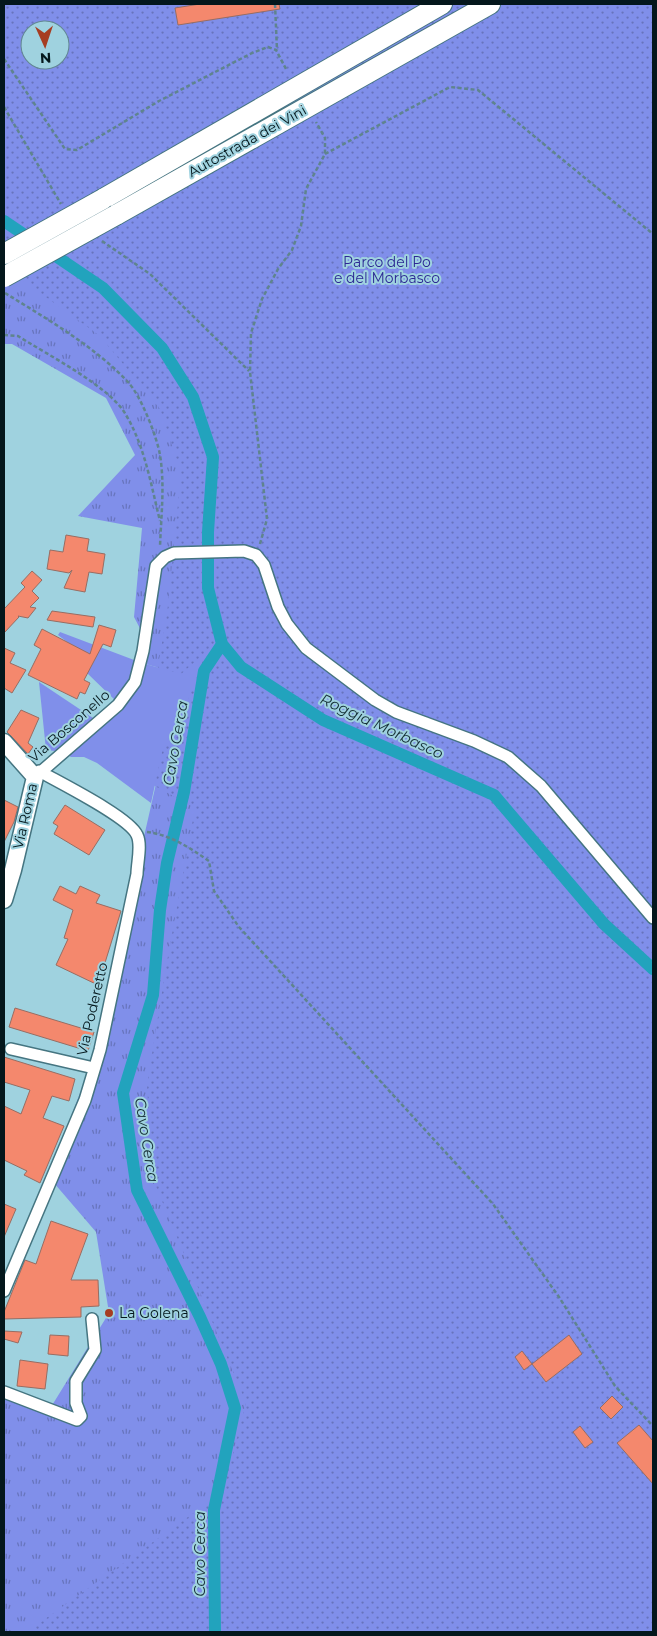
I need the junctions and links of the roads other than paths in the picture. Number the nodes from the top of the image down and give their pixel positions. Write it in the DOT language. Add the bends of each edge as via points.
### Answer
graph roads {
  1 [pos="442,4"];
  2 [pos="490,4"];
  3 [pos="4,254"];
  4 [pos="4,277"];
  5 [pos="4,742"];
  6 [pos="37,774"];
  7 [pos="8,869"];
  8 [pos="4,900"];
  9 [pos="653,918"];
  10 [pos="11,1049"];
  11 [pos="94,1068"];
  12 [pos="4,1291"];
  13 [pos="92,1318"];
  14 [pos="4,1392"];
  1 -- 3 [label="highway, Autostrada dei Vini, bridge"];
  2 -- 4 [label="highway, Autostrada dei Vini, bridge"];
  5 -- 6 [label="street, Via Roma"];
  6 -- 7 [label="street, Via Roma"];
  6 -- 9 [label="street, Via Bosconello" via="118,705 135,682 143,652 156,566 174,553 244,551 256,555 264,565 282,616 306,648 396,712 480,743 508,757 541,786"];
  6 -- 11 [label="street, Via Poderetto" via="125,822 138,837 136,874"];
  7 -- 8 [label="street, Via Roma"];
  10 -- 11 [label="street"];
  11 -- 12 [label="street, Via Poderetto" via="85,1100"];
  13 -- 14 [label="street" via="95,1350 76,1381 76,1403 81,1416 77,1420"];
}
